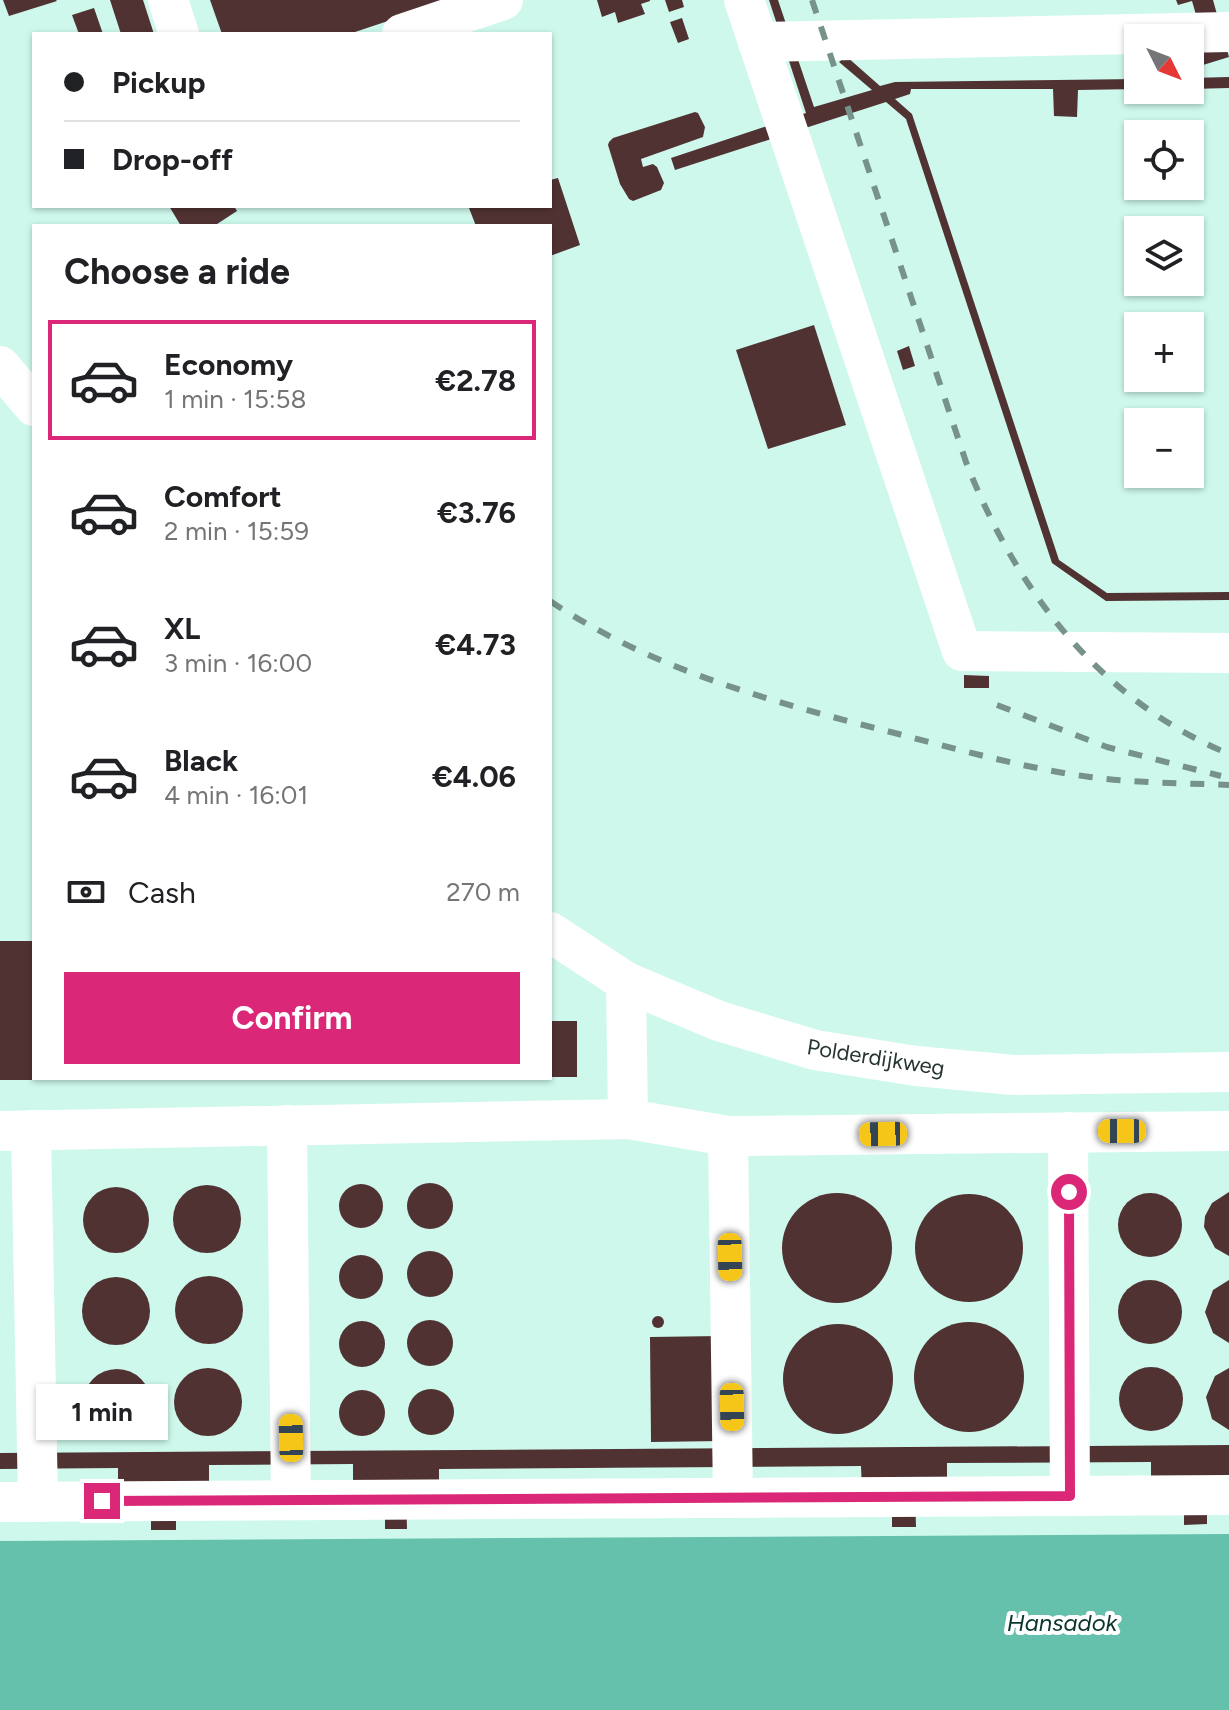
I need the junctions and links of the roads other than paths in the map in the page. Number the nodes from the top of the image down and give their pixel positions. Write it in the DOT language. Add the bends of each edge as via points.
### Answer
graph roads {
  1 [pos="168,0"];
  2 [pos="503,0"];
  3 [pos="744,0"];
  4 [pos="1147,16"];
  5 [pos="178,32"];
  6 [pos="408,32"];
  7 [pos="1229,32"];
  8 [pos="758,42"];
  9 [pos="0,366"];
  10 [pos="32,404"];
  11 [pos="1229,653"];
  12 [pos="552,933"];
  13 [pos="626,982"];
  14 [pos="1229,1072"];
  15 [pos="628,1119"];
  16 [pos="287,1125"];
  17 [pos="16,1130"];
  18 [pos="1229,1131"];
  19 [pos="1068,1132"];
  20 [pos="728,1136"];
  21 [pos="1229,1495"];
  22 [pos="1070,1496"];
  23 [pos="733,1498"];
  24 [pos="291,1500"];
  25 [pos="19,1502"];
  1 -- 5 [label="street"];
  2 -- 6 [label="street"];
  3 -- 8 [label="street"];
  4 -- 7 [label="street"];
  4 -- 8 [label="street"];
  8 -- 11 [label="street" via="962,651"];
  9 -- 10 [label="street"];
  12 -- 13 [label="street, Polderdijkweg"];
  13 -- 14 [label="street, Polderdijkweg" via="719,1021 815,1050 916,1066 1014,1075"];
  13 -- 15 [label="street"];
  15 -- 16 [label="street"];
  15 -- 20 [label="street"];
  16 -- 17 [label="street"];
  16 -- 24 [label="street"];
  17 -- 25 [label="street"];
  18 -- 19 [label="street"];
  19 -- 20 [label="street"];
  19 -- 22 [label="street"];
  20 -- 23 [label="street"];
  21 -- 22 [label="street"];
  22 -- 23 [label="street"];
  23 -- 24 [label="street"];
  24 -- 25 [label="street"];
}
